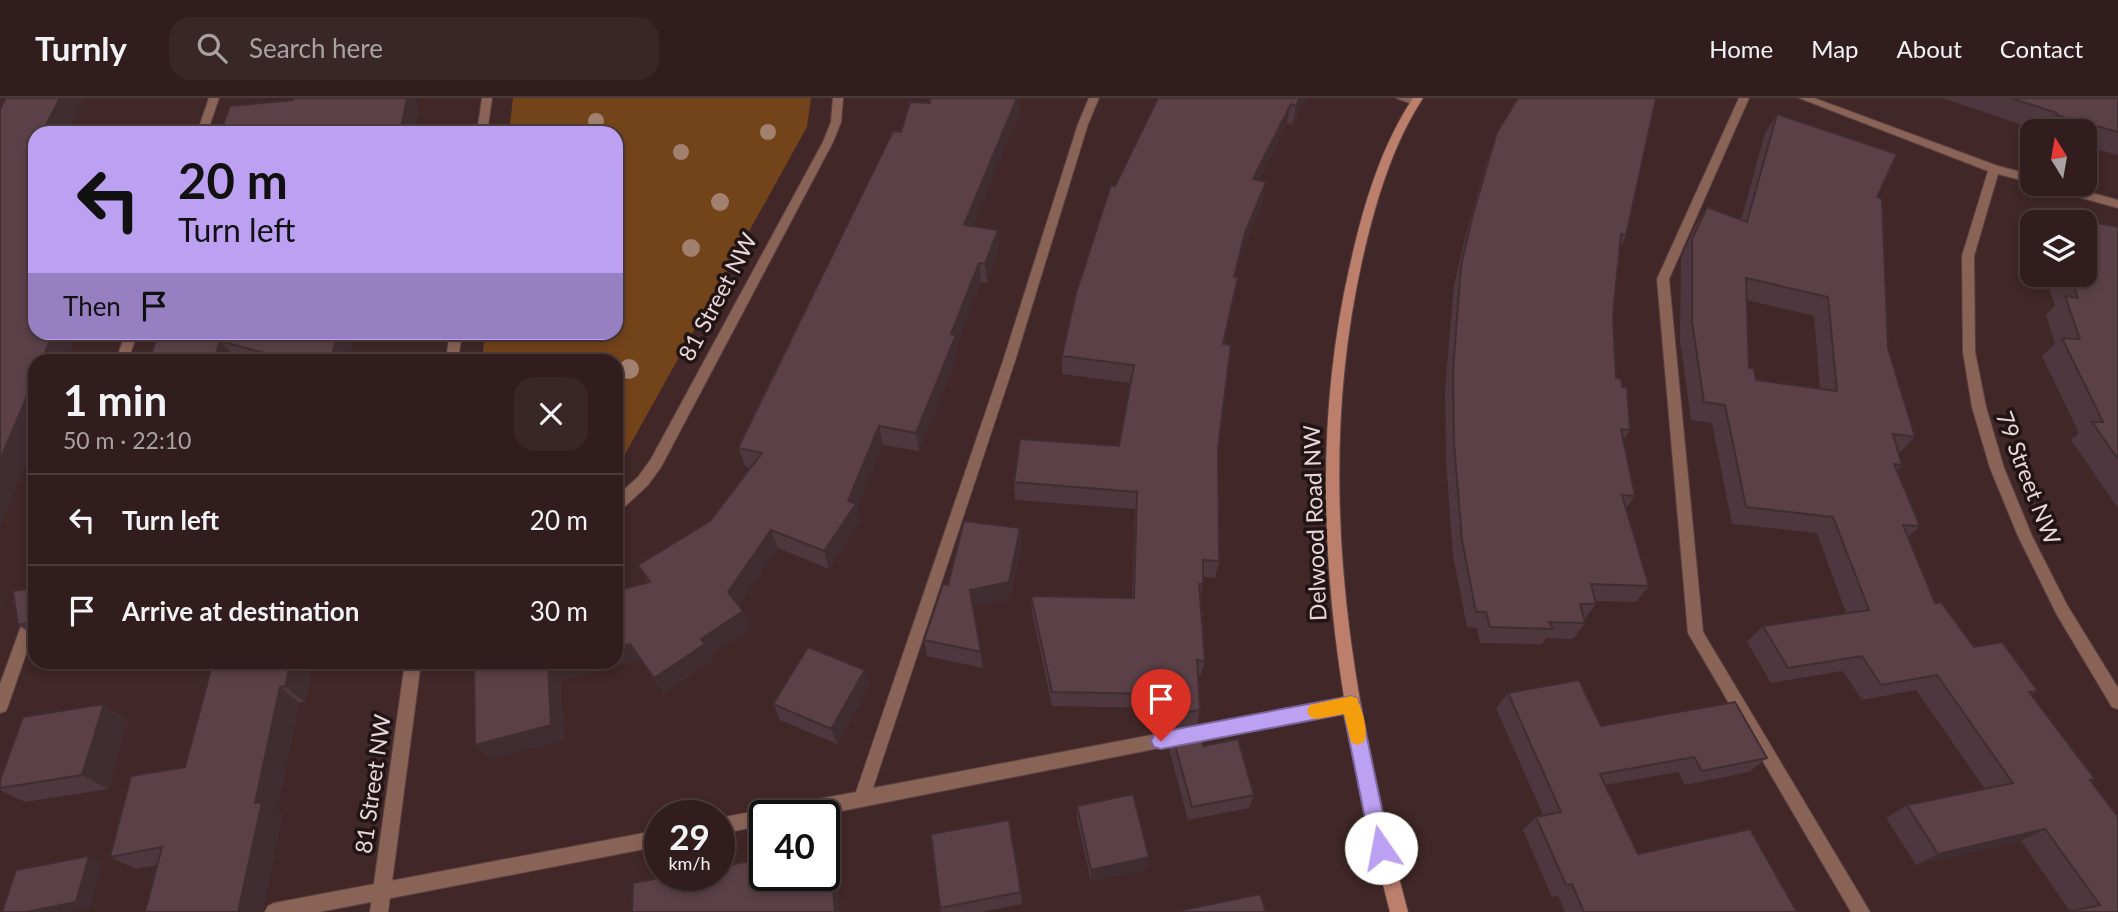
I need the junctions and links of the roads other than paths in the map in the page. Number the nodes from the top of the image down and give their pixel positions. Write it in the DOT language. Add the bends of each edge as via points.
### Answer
graph roads {
  1 [pos="214,98"];
  2 [pos="487,98"];
  3 [pos="838,98"];
  4 [pos="1094,98"];
  5 [pos="1744,98"];
  6 [pos="1804,98"];
  7 [pos="1412,99"];
  8 [pos="204,126"];
  9 [pos="483,126"];
  10 [pos="1994,169"];
  11 [pos="2020,177"];
  12 [pos="2090,196"];
  13 [pos="2118,204"];
  14 [pos="623,500"];
  15 [pos="28,627"];
  16 [pos="411,669"];
  17 [pos="2118,702"];
  18 [pos="1351,704"];
  19 [pos="0,706"];
  20 [pos="862,798"];
  21 [pos="840,802"];
  22 [pos="644,841"];
  23 [pos="382,892"];
  24 [pos="274,912"];
  25 [pos="379,912"];
  26 [pos="1399,912"];
  27 [pos="1861,912"];
  1 -- 8 [label="street"];
  2 -- 9 [label="street"];
  3 -- 14 [label="street, 81 Street NW" via="828,142 656,463"];
  4 -- 20 [label="street"];
  5 -- 27 [label="street" via="1663,279 1696,633"];
  6 -- 10 [label="street"];
  7 -- 18 [label="street, Delwood Road NW" via="1372,201 1356,258 1334,400 1335,552"];
  10 -- 11 [label="street"];
  10 -- 17 [label="street, 79 Street NW" via="1968,256 1969,352 1979,407 1997,468 2025,536 2062,610"];
  12 -- 13 [label="street"];
  15 -- 19 [label="street"];
  16 -- 23 [label="street, 81 Street NW"];
  18 -- 20 [label="street"];
  18 -- 26 [label="street, Delwood Road NW"];
  20 -- 21 [label="street"];
  22 -- 23 [label="street"];
  23 -- 24 [label="street"];
  23 -- 25 [label="street, 81 Street NW"];
}
